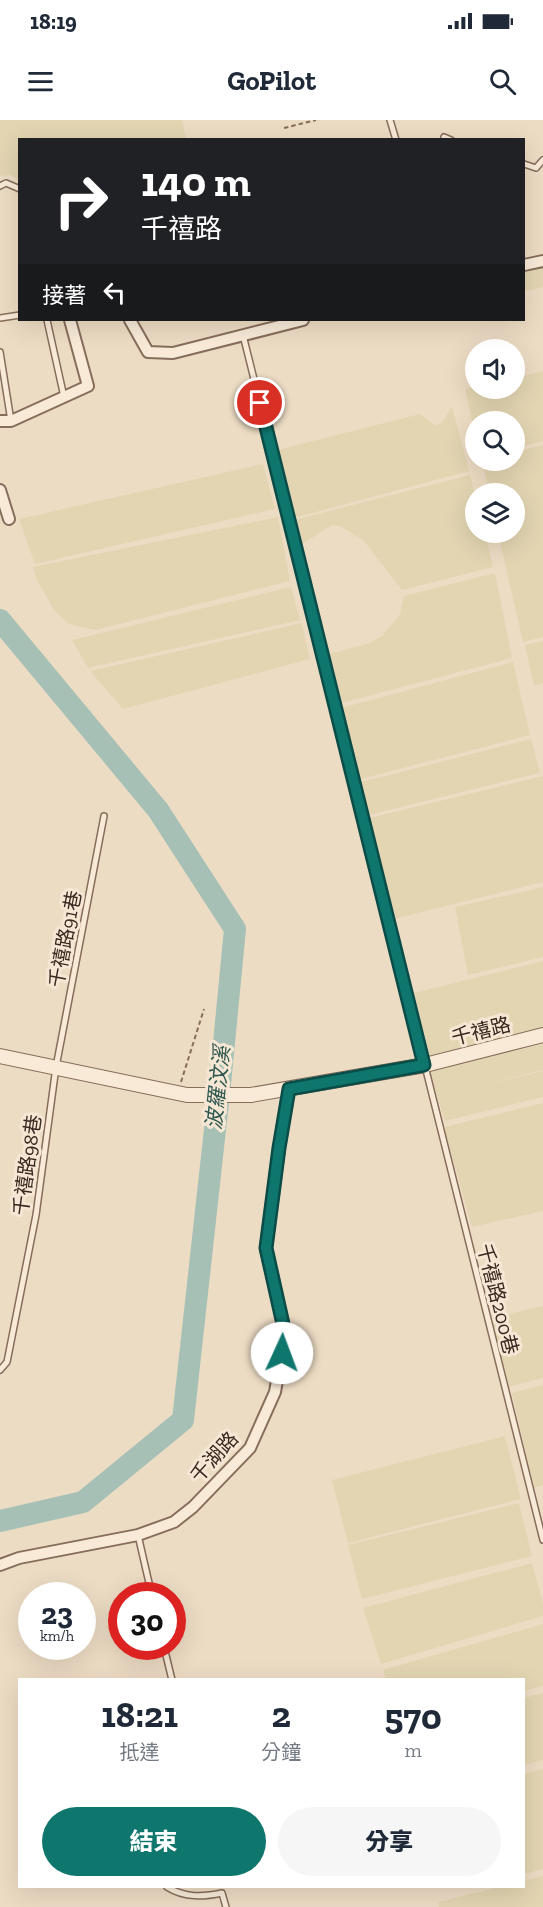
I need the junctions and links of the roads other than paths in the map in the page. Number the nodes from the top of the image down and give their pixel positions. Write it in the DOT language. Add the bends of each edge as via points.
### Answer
graph roads {
  1 [pos="390,120"];
  2 [pos="395,138"];
  3 [pos="543,160"];
  4 [pos="525,164"];
  5 [pos="0,186"];
  6 [pos="18,188"];
  7 [pos="543,261"];
  8 [pos="525,265"];
  9 [pos="18,315"];
  10 [pos="0,318"];
  11 [pos="47,321"];
  12 [pos="70,321"];
  13 [pos="131,321"];
  14 [pos="299,321"];
  15 [pos="243,335"];
  16 [pos="0,352"];
  17 [pos="64,397"];
  18 [pos="6,421"];
  19 [pos="0,489"];
  20 [pos="9,519"];
  21 [pos="104,816"];
  22 [pos="543,1035"];
  23 [pos="0,1056"];
  24 [pos="424,1065"];
  25 [pos="56,1067"];
  26 [pos="289,1089"];
  27 [pos="0,1370"];
  28 [pos="138,1535"];
  29 [pos="543,1540"];
  30 [pos="0,1564"];
  31 [pos="149,1582"];
  32 [pos="167,1660"];
  33 [pos="172,1678"];
  34 [pos="169,1888"];
  35 [pos="226,1907"];
  1 -- 2 [label="lane"];
  3 -- 4 [label="lane" via="536,168"];
  5 -- 6 [label="lane" via="6,183"];
  7 -- 8 [label="street"];
  9 -- 10 [label="lane"];
  11 -- 17 [label="lane"];
  12 -- 17 [label="street" via="88,386"];
  13 -- 15 [label="street" via="148,352 173,352"];
  14 -- 15 [label="street"];
  15 -- 24 [label="lane, 千禧路200巷"];
  16 -- 18 [label="lane"];
  17 -- 18 [label="street"];
  19 -- 20 [label="street"];
  21 -- 25 [label="lane, 千禧路91巷"];
  22 -- 24 [label="street, 千禧路"];
  23 -- 25 [label="street"];
  24 -- 26 [label="street, 千禧路"];
  24 -- 29 [label="lane, 千禧路200巷"];
  25 -- 26 [label="street, 千禧路" via="182,1094 251,1095"];
  25 -- 27 [label="lane, 千禧路98巷" via="36,1215 7,1362"];
  26 -- 28 [label="street, 千湖路" via="266,1248 285,1333 275,1392 250,1448 174,1522"];
  28 -- 30 [label="street, 千湖路"];
  28 -- 31 [label="lane"];
  32 -- 33 [label="lane"];
  34 -- 35 [label="lane" via="203,1897 222,1893"];
}
